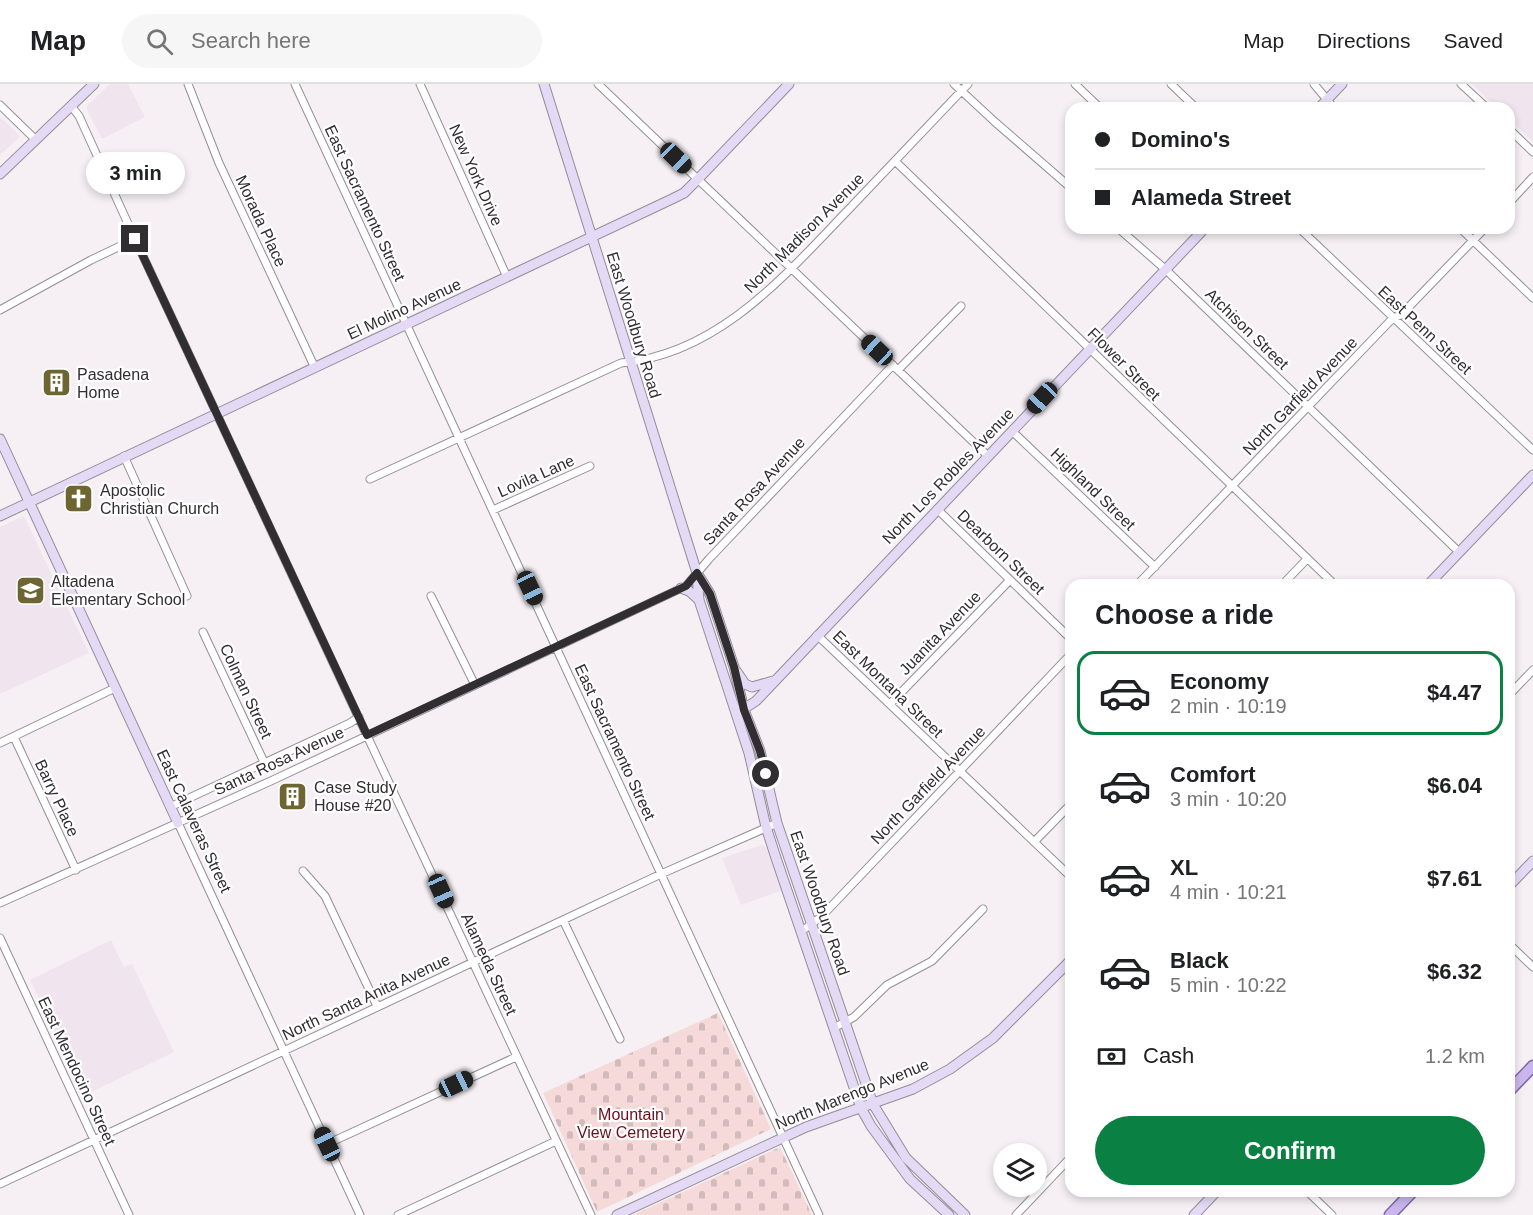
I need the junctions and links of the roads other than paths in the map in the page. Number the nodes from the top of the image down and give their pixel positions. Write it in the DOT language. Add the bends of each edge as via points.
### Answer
graph roads {
  1 [pos="94,84"];
  2 [pos="188,84"];
  3 [pos="295,84"];
  4 [pos="420,84"];
  5 [pos="544,84"];
  6 [pos="598,84"];
  7 [pos="789,84"];
  8 [pos="954,84"];
  9 [pos="968,84"];
  10 [pos="1075,84"];
  11 [pos="1171,84"];
  12 [pos="1314,84"];
  13 [pos="1342,84"];
  14 [pos="1461,84"];
  15 [pos="961,91"];
  16 [pos="1327,100"];
  17 [pos="1094,102"];
  18 [pos="1190,102"];
  19 [pos="1480,102"];
  20 [pos="0,105"];
  21 [pos="71,106"];
  22 [pos="1515,135"];
  23 [pos="36,140"];
  24 [pos="1533,152"];
  25 [pos="895,161"];
  26 [pos="0,174"];
  27 [pos="1533,177"];
  28 [pos="698,179"];
  29 [pos="1065,183"];
  30 [pos="1515,196"];
  31 [pos="1125,234"];
  32 [pos="1199,234"];
  33 [pos="1305,234"];
  34 [pos="1466,234"];
  35 [pos="1479,234"];
  36 [pos="591,237"];
  37 [pos="135,239"];
  38 [pos="1473,240"];
  39 [pos="791,269"];
  40 [pos="1166,269"];
  41 [pos="507,277"];
  42 [pos="1533,298"];
  43 [pos="961,306"];
  44 [pos="0,310"];
  45 [pos="1393,318"];
  46 [pos="407,325"];
  47 [pos="1089,349"];
  48 [pos="629,362"];
  49 [pos="896,367"];
  50 [pos="315,368"];
  51 [pos="1309,407"];
  52 [pos="217,413"];
  53 [pos="1012,431"];
  54 [pos="459,438"];
  55 [pos="0,439"];
  56 [pos="1533,450"];
  57 [pos="124,456"];
  58 [pos="988,456"];
  59 [pos="590,466"];
  60 [pos="1533,475"];
  61 [pos="370,479"];
  62 [pos="1232,486"];
  63 [pos="29,502"];
  64 [pos="937,509"];
  65 [pos="493,510"];
  66 [pos="0,516"];
  67 [pos="1459,552"];
  68 [pos="1307,559"];
  69 [pos="1155,567"];
  70 [pos="697,573"];
  71 [pos="1143,579"];
  72 [pos="1288,579"];
  73 [pos="1329,579"];
  74 [pos="1434,579"];
  75 [pos="1010,580"];
  76 [pos="681,588"];
  77 [pos="187,596"];
  78 [pos="431,596"];
  79 [pos="699,600"];
  80 [pos="203,632"];
  81 [pos="1065,633"];
  82 [pos="818,635"];
  83 [pos="556,646"];
  84 [pos="1065,660"];
  85 [pos="734,667"];
  86 [pos="1533,670"];
  87 [pos="775,680"];
  88 [pos="475,685"];
  89 [pos="115,688"];
  90 [pos="1515,689"];
  91 [pos="890,704"];
  92 [pos="740,711"];
  93 [pos="359,717"];
  94 [pos="367,735"];
  95 [pos="14,737"];
  96 [pos="0,743"];
  97 [pos="264,762"];
  98 [pos="960,772"];
  99 [pos="766,774"];
  100 [pos="755,777"];
  101 [pos="170,807"];
  102 [pos="1065,810"];
  103 [pos="178,823"];
  104 [pos="777,823"];
  105 [pos="766,827"];
  106 [pos="1034,842"];
  107 [pos="1533,861"];
  108 [pos="76,870"];
  109 [pos="303,871"];
  110 [pos="1065,871"];
  111 [pos="661,874"];
  112 [pos="1515,880"];
  113 [pos="0,903"];
  114 [pos="983,909"];
  115 [pos="563,920"];
  116 [pos="812,924"];
  117 [pos="802,932"];
  118 [pos="0,938"];
  119 [pos="1515,950"];
  120 [pos="473,963"];
  121 [pos="1533,967"];
  122 [pos="1065,968"];
  123 [pos="377,1006"];
  124 [pos="845,1022"];
  125 [pos="834,1028"];
  126 [pos="620,1039"];
  127 [pos="282,1050"];
  128 [pos="516,1057"];
  129 [pos="1533,1065"];
  130 [pos="1515,1084"];
  131 [pos="873,1104"];
  132 [pos="861,1108"];
  133 [pos="784,1138"];
  134 [pos="94,1140"];
  135 [pos="556,1141"];
  136 [pos="327,1144"];
  137 [pos="1065,1163"];
  138 [pos="0,1184"];
  139 [pos="1211,1197"];
  140 [pos="1313,1197"];
  141 [pos="1407,1197"];
  142 [pos="129,1215"];
  143 [pos="360,1215"];
  144 [pos="398,1215"];
  145 [pos="591,1215"];
  146 [pos="617,1215"];
  147 [pos="819,1215"];
  148 [pos="949,1215"];
  149 [pos="965,1215"];
  150 [pos="1016,1215"];
  151 [pos="1194,1215"];
  152 [pos="1332,1215"];
  153 [pos="1390,1215"];
  1 -- 21 [label="street"];
  2 -- 50 [label="street, Morada Place" via="219,163"];
  3 -- 46 [label="street, East Sacramento Street"];
  4 -- 41 [label="street, New York Drive"];
  5 -- 36 [label="street, East Woodbury Road"];
  6 -- 28 [label="street"];
  7 -- 28 [label="street, El Molino Avenue"];
  8 -- 15 [label="street"];
  9 -- 15 [label="street, North Madison Avenue"];
  10 -- 17 [label="street"];
  11 -- 18 [label="street"];
  12 -- 16 [label="street"];
  13 -- 16 [label="street"];
  14 -- 19 [label="street"];
  15 -- 25 [label="street, North Madison Avenue"];
  15 -- 29 [label="street"];
  20 -- 23 [label="street"];
  21 -- 23 [label="street"];
  21 -- 37 [label="street, Alameda Street"];
  22 -- 24 [label="street"];
  23 -- 26 [label="street"];
  25 -- 39 [label="street, North Madison Avenue"];
  25 -- 47 [label="street, Flower Street"];
  27 -- 30 [label="street"];
  28 -- 36 [label="street, El Molino Avenue" via="684,193"];
  28 -- 39 [label="street"];
  31 -- 40 [label="street, Atchison Street"];
  32 -- 40 [label="street, North Los Robles Avenue"];
  33 -- 45 [label="street, East Penn Street"];
  34 -- 38 [label="street"];
  35 -- 38 [label="street, North Garfield Avenue"];
  36 -- 41 [label="street, El Molino Avenue"];
  36 -- 48 [label="street, East Woodbury Road"];
  37 -- 44 [label="street"];
  37 -- 52 [label="street, Alameda Street"];
  38 -- 42 [label="street"];
  38 -- 45 [label="street, North Garfield Avenue" via="1401,315"];
  39 -- 48 [label="street, North Madison Avenue" via="750,308 706,336 674,350"];
  39 -- 49 [label="street"];
  40 -- 47 [label="street, North Los Robles Avenue"];
  40 -- 51 [label="street, Atchison Street"];
  41 -- 46 [label="street, El Molino Avenue"];
  43 -- 49 [label="street, Santa Rosa Avenue"];
  45 -- 51 [label="street, North Garfield Avenue"];
  45 -- 56 [label="street, East Penn Street"];
  46 -- 50 [label="street, El Molino Avenue"];
  46 -- 54 [label="street, East Sacramento Street"];
  47 -- 53 [label="street, North Los Robles Avenue"];
  47 -- 62 [label="street, Flower Street"];
  48 -- 54 [label="street, North Madison Avenue"];
  48 -- 70 [label="street, East Woodbury Road"];
  49 -- 58 [label="street"];
  49 -- 70 [label="street, Santa Rosa Avenue" via="854,405"];
  50 -- 52 [label="street, El Molino Avenue"];
  51 -- 62 [label="street, North Garfield Avenue"];
  51 -- 67 [label="street, Atchison Street"];
  52 -- 57 [label="street, El Molino Avenue"];
  52 -- 93 [label="street, Alameda Street"];
  53 -- 58 [label="street, North Los Robles Avenue"];
  53 -- 69 [label="street, Highland Street"];
  54 -- 61 [label="street, North Madison Avenue"];
  54 -- 65 [label="street, East Sacramento Street"];
  55 -- 63 [label="street, East Calaveras Street"];
  57 -- 63 [label="street, El Molino Avenue"];
  57 -- 77 [label="street"];
  58 -- 64 [label="street, North Los Robles Avenue"];
  59 -- 65 [label="street, Lovila Lane"];
  60 -- 67 [label="street"];
  62 -- 68 [label="street, Flower Street"];
  62 -- 69 [label="street, North Garfield Avenue"];
  63 -- 66 [label="street, El Molino Avenue"];
  63 -- 89 [label="street, East Calaveras Street"];
  64 -- 75 [label="street, Dearborn Street"];
  64 -- 82 [label="street, North Los Robles Avenue"];
  65 -- 83 [label="street, East Sacramento Street"];
  67 -- 74 [label="street"];
  68 -- 72 [label="street"];
  68 -- 73 [label="street, Flower Street"];
  69 -- 71 [label="street, North Garfield Avenue"];
  70 -- 76 [label="street, Santa Rosa Avenue"];
  70 -- 79 [label="street, East Woodbury Road"];
  70 -- 85 [label="street, East Woodbury Road" via="710,594"];
  75 -- 81 [label="street, Dearborn Street"];
  75 -- 91 [label="street, Juanita Avenue"];
  76 -- 79 [label="street"];
  76 -- 83 [label="street, Santa Rosa Avenue"];
  78 -- 88 [label="street"];
  79 -- 92 [label="street, East Woodbury Road"];
  80 -- 97 [label="street, Colman Street"];
  82 -- 87 [label="street, North Los Robles Avenue"];
  82 -- 91 [label="street, East Montana Street"];
  83 -- 88 [label="street, Santa Rosa Avenue"];
  83 -- 111 [label="street, East Sacramento Street"];
  84 -- 98 [label="street, North Garfield Avenue"];
  85 -- 87 [label="street" via="745,684 752,687"];
  85 -- 92 [label="street, East Woodbury Road"];
  86 -- 90 [label="street"];
  87 -- 92 [label="street, North Los Robles Avenue" via="755,703"];
  88 -- 94 [label="street, Santa Rosa Avenue"];
  89 -- 95 [label="street"];
  89 -- 101 [label="street, East Calaveras Street"];
  91 -- 98 [label="street, East Montana Street"];
  92 -- 99 [label="street, East Woodbury Road" via="760,751"];
  92 -- 100 [label="street, East Woodbury Road"];
  93 -- 94 [label="street, Alameda Street"];
  93 -- 97 [label="street, Santa Rosa Avenue"];
  94 -- 103 [label="street, Santa Rosa Avenue"];
  94 -- 120 [label="street, Alameda Street"];
  95 -- 96 [label="street"];
  95 -- 108 [label="street, Barry Place"];
  97 -- 101 [label="street, Santa Rosa Avenue"];
  98 -- 106 [label="street, East Montana Street"];
  98 -- 116 [label="street, North Garfield Avenue"];
  99 -- 100 [label="street"];
  99 -- 104 [label="street, East Woodbury Road"];
  100 -- 105 [label="street, East Woodbury Road"];
  101 -- 103 [label="street, East Calaveras Street"];
  102 -- 106 [label="street"];
  103 -- 108 [label="street, Santa Rosa Avenue"];
  103 -- 127 [label="street, East Calaveras Street"];
  104 -- 105 [label="street, North Santa Anita Avenue"];
  104 -- 116 [label="street, East Woodbury Road"];
  105 -- 111 [label="street, North Santa Anita Avenue"];
  105 -- 117 [label="street, East Woodbury Road"];
  106 -- 110 [label="street, East Montana Street"];
  107 -- 112 [label="street"];
  108 -- 113 [label="street, Santa Rosa Avenue"];
  109 -- 123 [label="street" via="325,896"];
  111 -- 115 [label="street, North Santa Anita Avenue"];
  111 -- 133 [label="street, East Sacramento Street"];
  114 -- 124 [label="street" via="932,961 887,985"];
  115 -- 120 [label="street, North Santa Anita Avenue"];
  115 -- 126 [label="street"];
  116 -- 117 [label="street, North Garfield Avenue"];
  116 -- 124 [label="street, East Woodbury Road"];
  117 -- 125 [label="street, East Woodbury Road"];
  118 -- 134 [label="street, East Mendocino Street"];
  119 -- 121 [label="street"];
  120 -- 123 [label="street, North Santa Anita Avenue"];
  120 -- 128 [label="street, Alameda Street"];
  122 -- 131 [label="street, North Marengo Avenue" via="976,1051 913,1089"];
  123 -- 127 [label="street, North Santa Anita Avenue"];
  124 -- 125 [label="street"];
  124 -- 131 [label="street, East Woodbury Road"];
  125 -- 132 [label="street, East Woodbury Road"];
  127 -- 134 [label="street, North Santa Anita Avenue"];
  127 -- 136 [label="street, East Calaveras Street"];
  128 -- 135 [label="street, Alameda Street"];
  128 -- 136 [label="street"];
  129 -- 130 [label="main road"];
  131 -- 132 [label="street, North Marengo Avenue"];
  131 -- 149 [label="street, East Woodbury Road" via="906,1158"];
  132 -- 133 [label="street, North Marengo Avenue"];
  132 -- 148 [label="street, East Woodbury Road" via="910,1179"];
  133 -- 146 [label="street, North Marengo Avenue"];
  133 -- 147 [label="street, East Sacramento Street"];
  134 -- 138 [label="street, North Santa Anita Avenue"];
  134 -- 142 [label="street, East Mendocino Street"];
  135 -- 144 [label="street"];
  135 -- 145 [label="street, Alameda Street"];
  136 -- 143 [label="street, East Calaveras Street"];
  137 -- 150 [label="street"];
  139 -- 151 [label="street"];
  140 -- 152 [label="street"];
  141 -- 153 [label="main road"];
}
